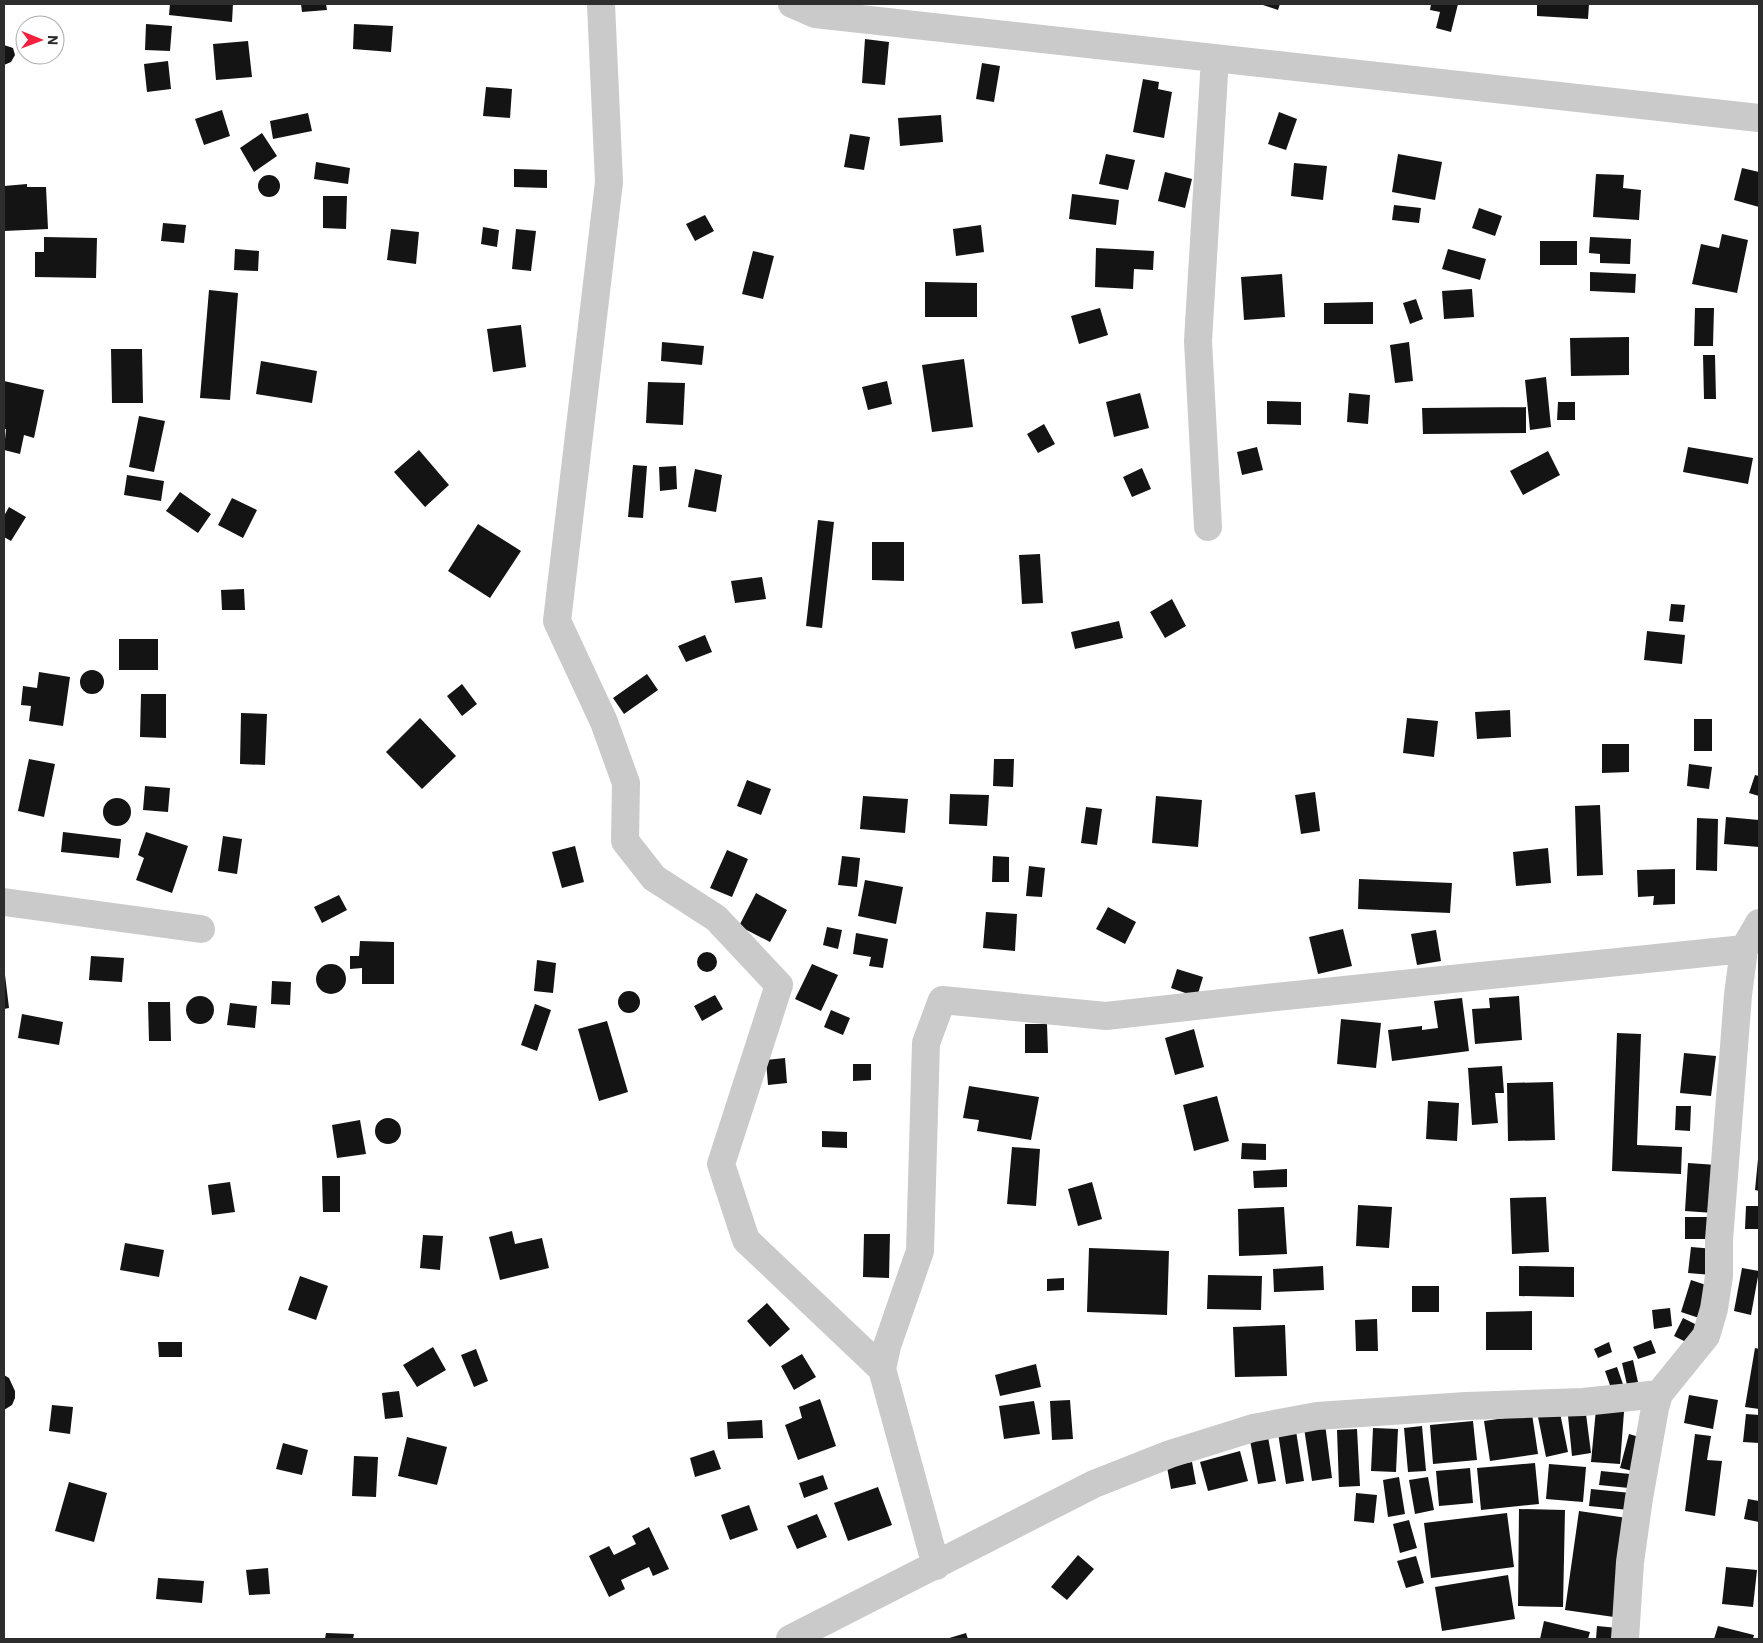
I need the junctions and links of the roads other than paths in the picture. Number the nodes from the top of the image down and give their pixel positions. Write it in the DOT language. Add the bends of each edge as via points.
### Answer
graph roads {
  1 [pos="601,4"];
  2 [pos="792,4"];
  3 [pos="1215,58"];
  4 [pos="1759,118"];
  5 [pos="1208,527"];
  6 [pos="4,902"];
  7 [pos="1759,923"];
  8 [pos="201,929"];
  9 [pos="1744,949"];
  10 [pos="882,1369"];
  11 [pos="1659,1394"];
  12 [pos="936,1566"];
  13 [pos="790,1639"];
  14 [pos="1625,1639"];
  1 -- 10 [label="street" via="609,182 557,621 604,722 626,783 626,841 654,878 716,918 779,985 720,1164 746,1240"];
  2 -- 3 [label="street" via="815,14"];
  3 -- 4 [label="street"];
  3 -- 5 [label="street" via="1198,341"];
  6 -- 8 [label="street"];
  7 -- 9 [label="street"];
  9 -- 10 [label="street" via="1106,1016 942,1000 926,1043 920,1251"];
  9 -- 11 [label="street" via="1714,1309 1706,1336"];
  10 -- 12 [label="street"];
  11 -- 12 [label="street" via="1583,1402 1317,1416 1253,1428 1170,1454 1094,1484"];
  11 -- 14 [label="street" via="1630,1562"];
  12 -- 13 [label="street"];
}
